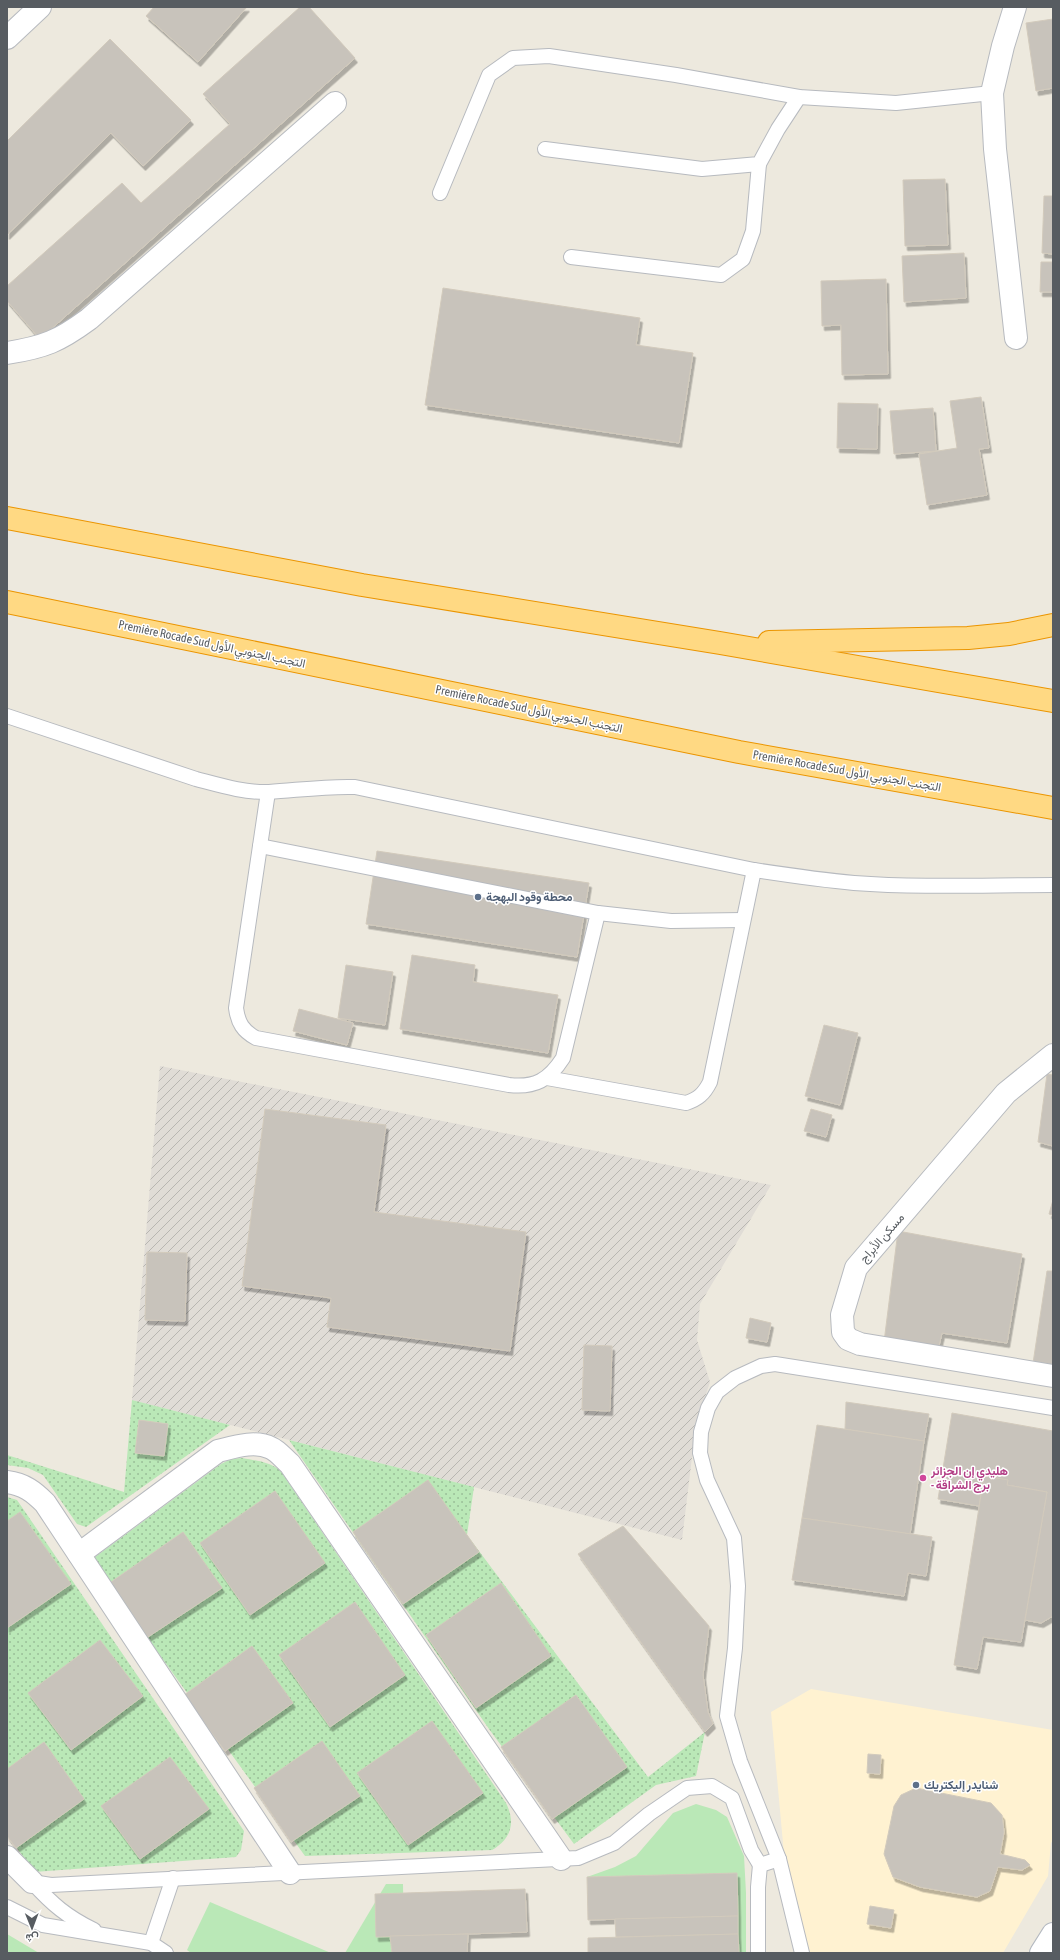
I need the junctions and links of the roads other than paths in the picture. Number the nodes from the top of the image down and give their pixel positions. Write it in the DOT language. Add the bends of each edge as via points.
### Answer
graph roads {
  1 [pos="40,7"];
  2 [pos="1016,7"];
  3 [pos="7,38"];
  4 [pos="992,93"];
  5 [pos="799,97"];
  6 [pos="335,103"];
  7 [pos="545,149"];
  8 [pos="759,164"];
  9 [pos="440,193"];
  10 [pos="571,257"];
  11 [pos="1016,338"];
  12 [pos="7,353"];
  13 [pos="7,518"];
  14 [pos="7,602"];
  15 [pos="1053,625"];
  16 [pos="720,643"];
  17 [pos="1053,701"];
  18 [pos="7,716"];
  19 [pos="268,792"];
  20 [pos="1053,808"];
  21 [pos="260,846"];
  22 [pos="754,870"];
  23 [pos="1053,885"];
  24 [pos="598,913"];
  25 [pos="744,920"];
  26 [pos="1053,1055"];
  27 [pos="546,1078"];
  28 [pos="1053,1376"];
  29 [pos="1053,1408"];
  30 [pos="7,1482"];
  31 [pos="79,1554"];
  32 [pos="7,1857"];
  33 [pos="561,1858"];
  34 [pos="779,1859"];
  35 [pos="760,1866"];
  36 [pos="290,1873"];
  37 [pos="173,1878"];
  38 [pos="32,1882"];
  39 [pos="7,1907"];
  40 [pos="1053,1934"];
  41 [pos="106,1935"];
  42 [pos="151,1943"];
  43 [pos="166,1953"];
  44 [pos="758,1953"];
  45 [pos="802,1953"];
  46 [pos="1041,1953"];
  1 -- 3 [label="street"];
  2 -- 4 [label="street" via="1003,46"];
  4 -- 5 [label="lane" via="896,103"];
  4 -- 11 [label="street" via="995,149"];
  5 -- 8 [label="lane"];
  5 -- 9 [label="lane" via="549,56 513,58 488,75"];
  6 -- 12 [label="street" via="89,319 65,337 37,348"];
  7 -- 8 [label="lane" via="702,169"];
  8 -- 10 [label="lane" via="753,231 743,259 721,275"];
  13 -- 16 [label="highway" via="362,585"];
  14 -- 20 [label="highway, Première Rocade Sud التجنب الجنوبي الأول" via="739,752"];
  15 -- 16 [label="highway" via="1010,634 968,638"];
  16 -- 17 [label="highway"];
  18 -- 19 [label="lane" via="212,783"];
  19 -- 21 [label="lane"];
  19 -- 22 [label="lane" via="326,786 355,787"];
  21 -- 24 [label="lane"];
  21 -- 27 [label="lane" via="236,1008 239,1022 248,1034 266,1041 509,1085 535,1084"];
  22 -- 23 [label="lane" via="877,884"];
  22 -- 25 [label="lane"];
  24 -- 25 [label="lane" via="671,921"];
  24 -- 27 [label="lane" via="563,1058"];
  25 -- 27 [label="lane" via="710,1082 705,1092 696,1099 686,1102 674,1101"];
  26 -- 28 [label="street, مسكن الأبراج" via="1006,1093 856,1268 842,1315 843,1332 848,1339 860,1344"];
  29 -- 34 [label="lane" via="775,1364 761,1366 735,1378 716,1392 700,1432 700,1453 707,1480 734,1538 738,1586 735,1648 727,1716 740,1761"];
  30 -- 31 [label="street" via="33,1491 45,1504"];
  31 -- 33 [label="street" via="218,1451 251,1445 271,1448 290,1464"];
  31 -- 36 [label="street"];
  32 -- 38 [label="street"];
  33 -- 35 [label="lane" via="578,1858 596,1852 614,1843 649,1814 687,1788 712,1786 732,1798 751,1850"];
  33 -- 36 [label="lane"];
  34 -- 35 [label="lane"];
  34 -- 45 [label="lane"];
  35 -- 44 [label="lane"];
  36 -- 37 [label="lane"];
  37 -- 38 [label="lane" via="51,1885"];
  37 -- 42 [label="lane"];
  38 -- 41 [label="lane" via="53,1905 73,1920"];
  39 -- 41 [label="lane" via="43,1925"];
  40 -- 46 [label="street"];
  41 -- 42 [label="lane"];
  42 -- 43 [label="lane"];
}
